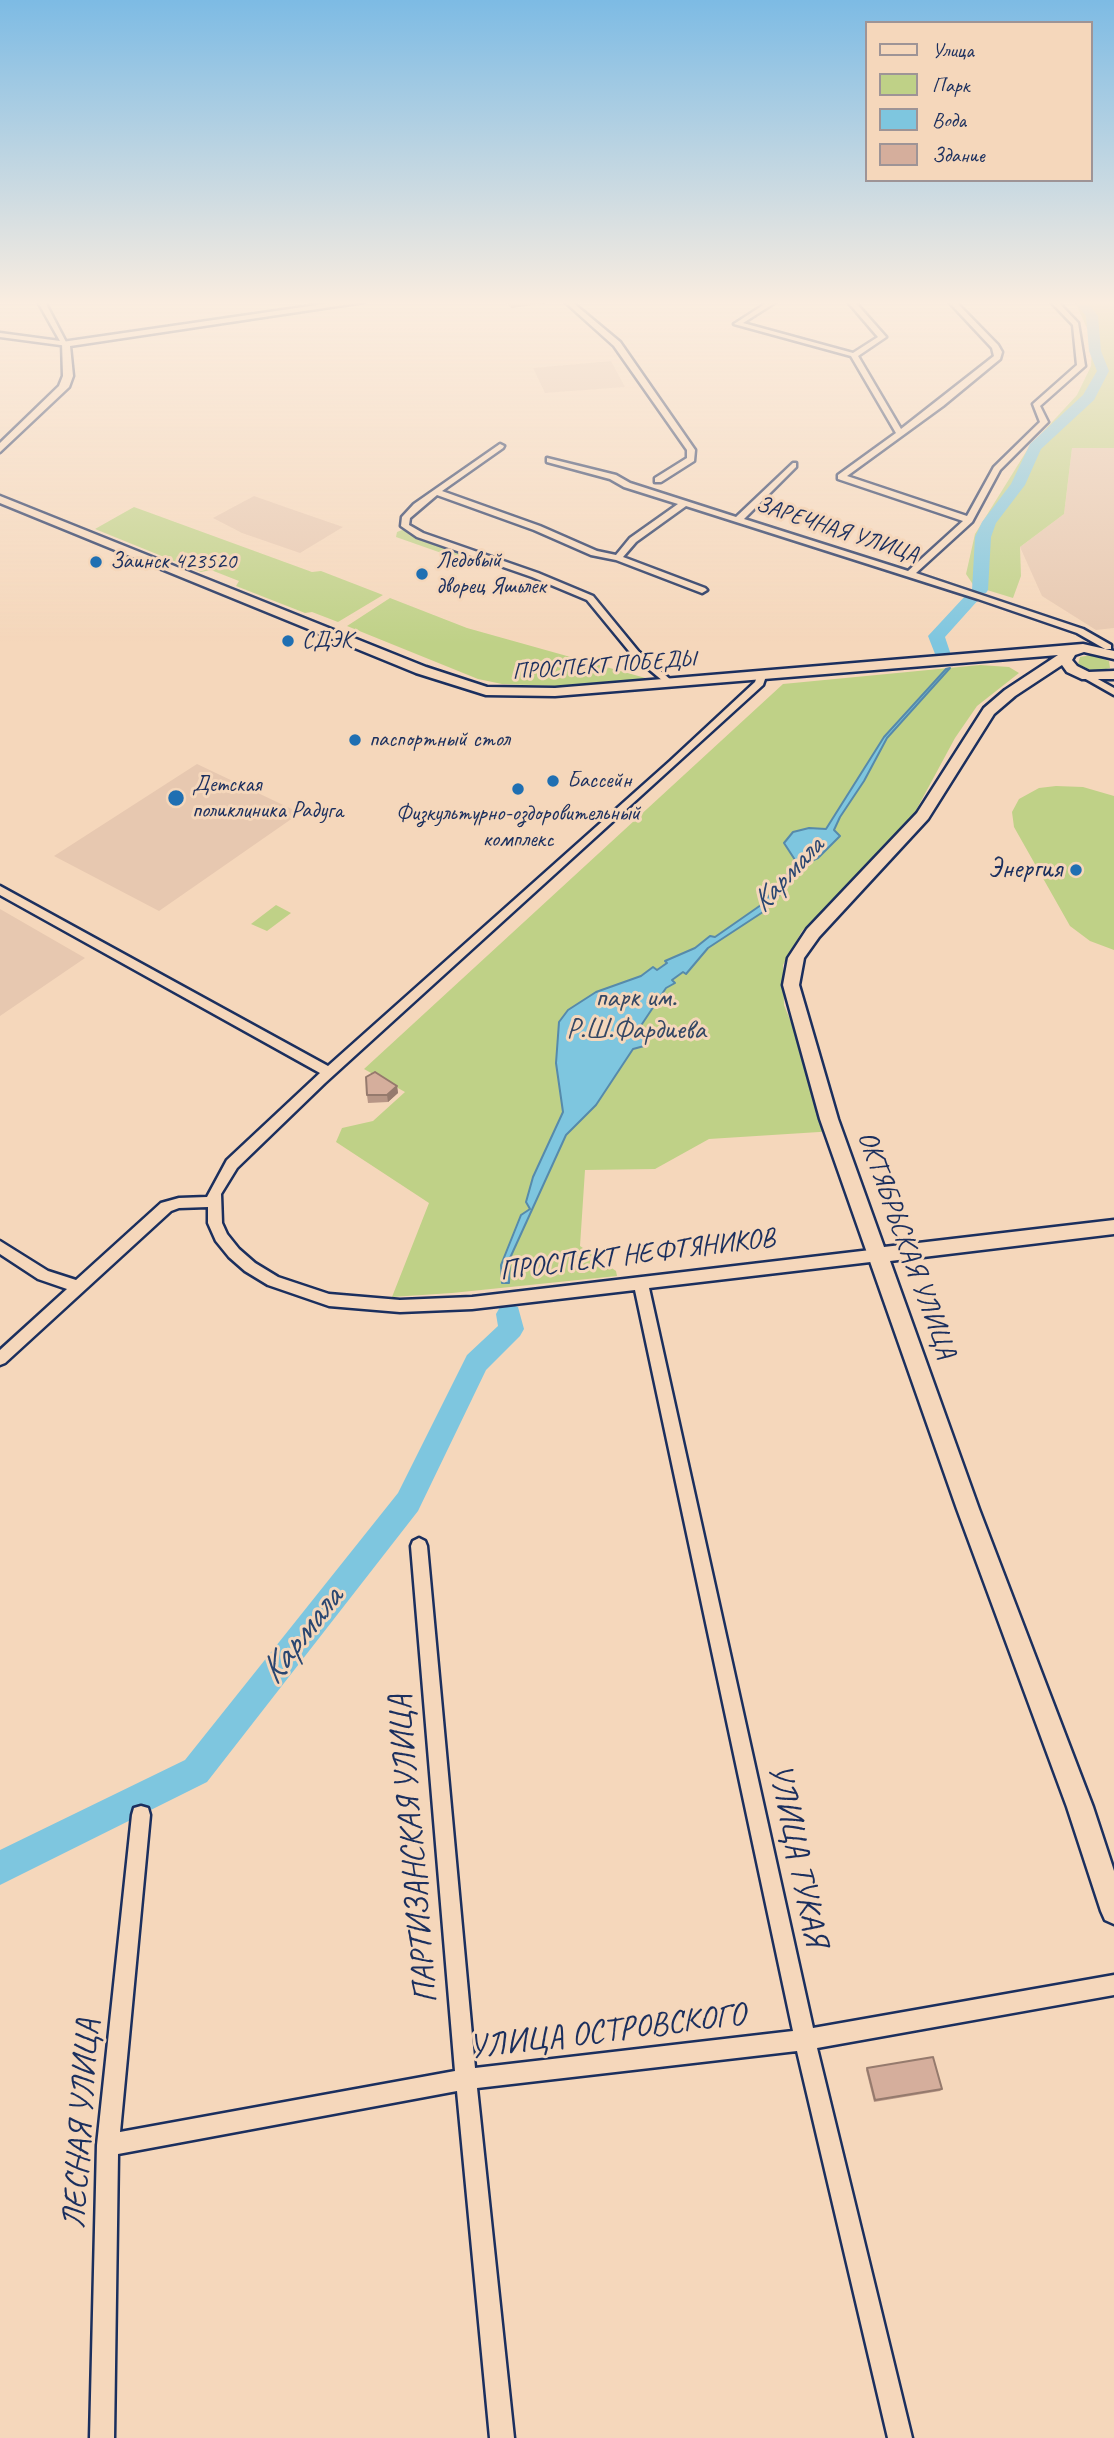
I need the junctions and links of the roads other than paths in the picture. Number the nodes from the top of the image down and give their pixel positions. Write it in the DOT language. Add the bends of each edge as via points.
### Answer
graph roads {
  1 [pos="34,416"];
  2 [pos="667,416"];
  3 [pos="889,416"];
  4 [pos="923,416"];
  5 [pos="1041,416"];
  6 [pos="900,434"];
  7 [pos="500,446"];
  8 [pos="0,449"];
  9 [pos="550,460"];
  10 [pos="793,465"];
  11 [pos="658,480"];
  12 [pos="436,492"];
  13 [pos="0,499"];
  14 [pos="685,503"];
  15 [pos="739,519"];
  16 [pos="969,520"];
  17 [pos="618,558"];
  18 [pos="910,574"];
  19 [pos="702,590"];
  20 [pos="1112,650"];
  21 [pos="1078,651"];
  22 [pos="982,657"];
  23 [pos="1046,668"];
  24 [pos="1084,675"];
  25 [pos="1114,675"];
  26 [pos="761,676"];
  27 [pos="669,683"];
  28 [pos="1114,692"];
  29 [pos="0,890"];
  30 [pos="328,1072"];
  31 [pos="212,1202"];
  32 [pos="1114,1227"];
  33 [pos="0,1247"];
  34 [pos="879,1255"];
  35 [pos="641,1283"];
  36 [pos="79,1287"];
  37 [pos="0,1359"];
  38 [pos="419,1546"];
  39 [pos="141,1815"];
  40 [pos="1114,1912"];
  41 [pos="1114,1984"];
  42 [pos="805,2040"];
  43 [pos="466,2079"];
  44 [pos="108,2145"];
  45 [pos="102,2438"];
  46 [pos="502,2438"];
  47 [pos="900,2438"];
  1 -- 8 [label="main road"];
  2 -- 11 [label="street" via="692,456"];
  3 -- 6 [label="street"];
  4 -- 6 [label="street"];
  5 -- 16 [label="street" via="1044,422 997,469"];
  6 -- 16 [label="street" via="841,477"];
  7 -- 12 [label="street"];
  9 -- 14 [label="street, ЗАРЕЧНАЯ УЛИЦА"];
  10 -- 15 [label="street"];
  12 -- 17 [label="street"];
  12 -- 27 [label="street" via="404,521 411,531 590,598 636,654"];
  13 -- 27 [label="main road, ПРОСПЕКТ ПОБЕДЫ" via="474,689 529,694"];
  14 -- 15 [label="street, ЗАРЕЧНАЯ УЛИЦА"];
  14 -- 17 [label="street" via="633,540"];
  15 -- 18 [label="street, ЗАРЕЧНАЯ УЛИЦА"];
  16 -- 18 [label="street"];
  17 -- 19 [label="street"];
  18 -- 20 [label="street, ЗАРЕЧНАЯ УЛИЦА" via="1080,631"];
  20 -- 21 [label="main road"];
  21 -- 22 [label="main road, ПРОСПЕКТ ПОБЕДЫ"];
  21 -- 23 [label="main road, ОКТЯБРЬСКАЯ УЛИЦА"];
  21 -- 24 [label="main road" via="1065,660"];
  22 -- 23 [label="main road"];
  22 -- 26 [label="main road, ПРОСПЕКТ ПОБЕДЫ"];
  23 -- 24 [label="main road"];
  23 -- 34 [label="main road, ОКТЯБРЬСКАЯ УЛИЦА" via="989,711 923,816 822,922 792,971 794,999 830,1119"];
  24 -- 25 [label="main road"];
  24 -- 28 [label="street"];
  26 -- 27 [label="main road, ПРОСПЕКТ ПОБЕДЫ"];
  26 -- 30 [label="street" via="760,683 674,763"];
  29 -- 30 [label="street"];
  30 -- 31 [label="street" via="232,1164"];
  31 -- 35 [label="street, ПРОСПЕКТ НЕФТЯНИКОВ" via="221,1237 250,1267 273,1281 329,1300 400,1306 472,1303"];
  31 -- 36 [label="street" via="166,1207"];
  32 -- 34 [label="main road, ПРОСПЕКТ НЕФТЯНИКОВ"];
  33 -- 36 [label="street" via="43,1275"];
  34 -- 35 [label="street, ПРОСПЕКТ НЕФТЯНИКОВ"];
  34 -- 40 [label="main road, ОКТЯБРЬСКАЯ УЛИЦА"];
  35 -- 42 [label="street, УЛИЦА ТУКАЯ"];
  36 -- 37 [label="street"];
  38 -- 43 [label="street, ПАРТИЗАНСКАЯ УЛИЦА"];
  39 -- 44 [label="street, ЛЕСНАЯ УЛИЦА"];
  41 -- 42 [label="street, УЛИЦА ОСТРОВСКОГО"];
  42 -- 43 [label="street, УЛИЦА ОСТРОВСКОГО"];
  42 -- 47 [label="street, УЛИЦА ТУКАЯ"];
  43 -- 44 [label="street, УЛИЦА ОСТРОВСКОГО"];
  43 -- 46 [label="street, ПАРТИЗАНСКАЯ УЛИЦА"];
  44 -- 45 [label="street, ЛЕСНАЯ УЛИЦА"];
}
